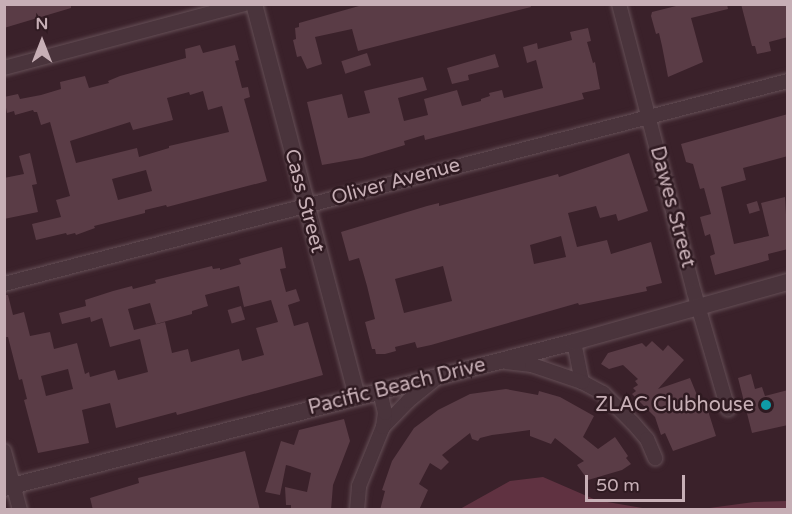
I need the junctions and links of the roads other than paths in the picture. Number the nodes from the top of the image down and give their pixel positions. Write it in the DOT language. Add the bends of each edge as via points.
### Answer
graph roads {
  1 [pos="244,4"];
  2 [pos="254,4"];
  3 [pos="620,4"];
  4 [pos="4,68"];
  5 [pos="788,81"];
  6 [pos="648,117"];
  7 [pos="305,206"];
  8 [pos="788,282"];
  9 [pos="4,284"];
  10 [pos="698,306"];
  11 [pos="574,342"];
  12 [pos="495,362"];
  13 [pos="443,375"];
  14 [pos="582,382"];
  15 [pos="380,391"];
  16 [pos="357,396"];
  17 [pos="728,409"];
  18 [pos="383,427"];
  19 [pos="4,451"];
  20 [pos="655,458"];
  21 [pos="9,487"];
  22 [pos="20,510"];
  23 [pos="357,510"];
  1 -- 4 [label="street"];
  2 -- 7 [label="street, Cass Street"];
  3 -- 6 [label="street, Dawes Street"];
  5 -- 6 [label="street, Oliver Avenue"];
  6 -- 7 [label="street, Oliver Avenue"];
  6 -- 10 [label="street, Dawes Street"];
  7 -- 9 [label="street, Oliver Avenue"];
  7 -- 16 [label="street, Cass Street"];
  8 -- 10 [label="street, Pacific Beach Drive"];
  10 -- 11 [label="street, Pacific Beach Drive"];
  10 -- 17 [label="street, Dawes Street"];
  11 -- 12 [label="street, Pacific Beach Drive"];
  11 -- 14 [label="street"];
  12 -- 13 [label="street, Pacific Beach Drive"];
  12 -- 14 [label="street" via="532,365"];
  13 -- 15 [label="street, Pacific Beach Drive"];
  13 -- 18 [label="street" via="408,400"];
  14 -- 20 [label="street" via="603,393 633,423 647,439"];
  15 -- 16 [label="street, Pacific Beach Drive"];
  15 -- 18 [label="street" via="385,413"];
  16 -- 21 [label="street, Pacific Beach Drive"];
  18 -- 23 [label="street" via="359,486"];
  19 -- 21 [label="street"];
  21 -- 22 [label="street"];
}
